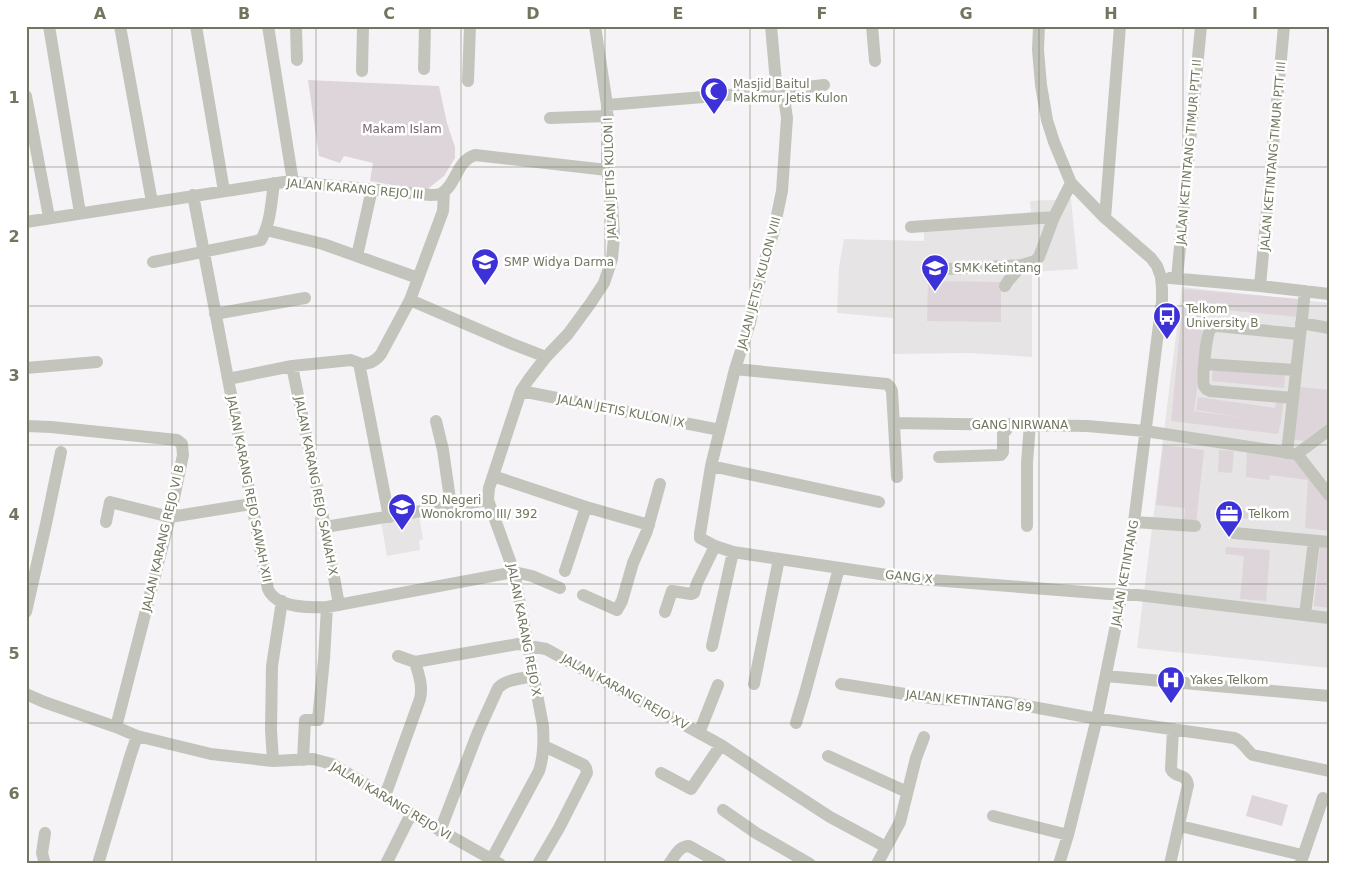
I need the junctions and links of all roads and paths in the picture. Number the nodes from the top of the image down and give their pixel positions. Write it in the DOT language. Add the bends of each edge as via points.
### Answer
graph roads {
  1 [pos="48,26"];
  2 [pos="120,26"];
  3 [pos="196,26"];
  4 [pos="268,26"];
  5 [pos="296,26"];
  6 [pos="363,26"];
  7 [pos="426,26"];
  8 [pos="470,26"];
  9 [pos="595,26"];
  10 [pos="771,26"];
  11 [pos="872,26"];
  12 [pos="1039,26"];
  13 [pos="1120,26"];
  14 [pos="1201,26"];
  15 [pos="1284,26"];
  16 [pos="297,60"];
  17 [pos="875,62"];
  18 [pos="424,69"];
  19 [pos="362,71"];
  20 [pos="468,81"];
  21 [pos="824,85"];
  22 [pos="780,91"];
  23 [pos="26,96"];
  24 [pos="607,111"];
  25 [pos="550,118"];
  26 [pos="608,170"];
  27 [pos="293,182"];
  28 [pos="274,183"];
  29 [pos="1071,183"];
  30 [pos="372,189"];
  31 [pos="224,191"];
  32 [pos="444,192"];
  33 [pos="193,195"];
  34 [pos="152,202"];
  35 [pos="80,213"];
  36 [pos="1054,217"];
  37 [pos="49,218"];
  38 [pos="1105,218"];
  39 [pos="26,222"];
  40 [pos="911,227"];
  41 [pos="266,230"];
  42 [pos="204,252"];
  43 [pos="358,256"];
  44 [pos="153,262"];
  45 [pos="1022,265"];
  46 [pos="948,269"];
  47 [pos="1160,277"];
  48 [pos="418,278"];
  49 [pos="1177,278"];
  50 [pos="1005,286"];
  51 [pos="1260,286"];
  52 [pos="1305,291"];
  53 [pos="1329,294"];
  54 [pos="305,298"];
  55 [pos="410,300"];
  56 [pos="215,314"];
  57 [pos="1300,328"];
  58 [pos="1329,328"];
  59 [pos="546,357"];
  60 [pos="96,362"];
  61 [pos="1204,364"];
  62 [pos="360,365"];
  63 [pos="292,366"];
  64 [pos="26,368"];
  65 [pos="735,369"];
  66 [pos="1296,370"];
  67 [pos="228,380"];
  68 [pos="522,391"];
  69 [pos="1293,398"];
  70 [pos="436,421"];
  71 [pos="894,423"];
  72 [pos="1011,424"];
  73 [pos="1030,424"];
  74 [pos="26,426"];
  75 [pos="720,430"];
  76 [pos="1329,430"];
  77 [pos="1145,431"];
  78 [pos="60,452"];
  79 [pos="1292,453"];
  80 [pos="938,457"];
  81 [pos="710,466"];
  82 [pos="492,476"];
  83 [pos="897,477"];
  84 [pos="660,484"];
  85 [pos="1329,495"];
  86 [pos="488,500"];
  87 [pos="879,502"];
  88 [pos="251,504"];
  89 [pos="451,506"];
  90 [pos="586,507"];
  91 [pos="170,516"];
  92 [pos="389,517"];
  93 [pos="106,522"];
  94 [pos="1134,522"];
  95 [pos="649,525"];
  96 [pos="1026,526"];
  97 [pos="1195,526"];
  98 [pos="325,527"];
  99 [pos="1234,533"];
  100 [pos="700,538"];
  101 [pos="1314,541"];
  102 [pos="1329,542"];
  103 [pos="715,546"];
  104 [pos="734,552"];
  105 [pos="779,559"];
  106 [pos="839,568"];
  107 [pos="565,571"];
  108 [pos="514,572"];
  109 [pos="560,588"];
  110 [pos="1122,594"];
  111 [pos="583,595"];
  112 [pos="282,601"];
  113 [pos="333,606"];
  114 [pos="26,612"];
  115 [pos="665,612"];
  116 [pos="1304,615"];
  117 [pos="1329,618"];
  118 [pos="528,646"];
  119 [pos="712,646"];
  120 [pos="398,656"];
  121 [pos="415,662"];
  122 [pos="533,676"];
  123 [pos="1106,676"];
  124 [pos="754,684"];
  125 [pos="841,684"];
  126 [pos="718,685"];
  127 [pos="26,694"];
  128 [pos="1329,696"];
  129 [pos="1097,718"];
  130 [pos="796,723"];
  131 [pos="116,727"];
  132 [pos="1173,729"];
  133 [pos="699,732"];
  134 [pos="924,737"];
  135 [pos="134,744"];
  136 [pos="721,745"];
  137 [pos="544,746"];
  138 [pos="828,756"];
  139 [pos="303,760"];
  140 [pos="273,761"];
  141 [pos="1329,771"];
  142 [pos="661,772"];
  143 [pos="907,792"];
  144 [pos="385,796"];
  145 [pos="1323,798"];
  146 [pos="723,810"];
  147 [pos="411,814"];
  148 [pos="993,816"];
  149 [pos="1180,826"];
  150 [pos="440,831"];
  151 [pos="45,832"];
  152 [pos="1068,835"];
  153 [pos="883,858"];
  154 [pos="1301,860"];
  155 [pos="494,862"];
  156 [pos="44,864"];
  157 [pos="98,864"];
  158 [pos="386,864"];
  159 [pos="538,864"];
  160 [pos="670,864"];
  161 [pos="721,864"];
  162 [pos="810,864"];
  163 [pos="1059,864"];
  164 [pos="1170,864"];
  1 -- 35 [label="street"];
  2 -- 34 [label="street"];
  3 -- 31 [label="street"];
  4 -- 27 [label="street"];
  5 -- 16 [label="street"];
  6 -- 19 [label="street"];
  7 -- 18 [label="street"];
  8 -- 20 [label="street"];
  9 -- 24 [label="street, JALAN JETIS KULON I"];
  10 -- 22 [label="street, JALAN JETIS KULON VIII" via="774,73"];
  11 -- 17 [label="street"];
  12 -- 29 [label="street, JALAN KETINTANG" via="1038,50 1047,120"];
  13 -- 38 [label="street"];
  14 -- 49 [label="street, JALAN KETINTANG TIMUR PTT II"];
  15 -- 51 [label="street, JALAN KETINTANG TIMUR PTT III"];
  21 -- 22 [label="street"];
  22 -- 24 [label="street"];
  22 -- 65 [label="street, JALAN JETIS KULON VIII" via="787,118 782,191 774,234"];
  23 -- 37 [label="street"];
  24 -- 25 [label="street"];
  24 -- 26 [label="street, JALAN JETIS KULON I"];
  26 -- 32 [label="street" via="475,155 463,162"];
  26 -- 59 [label="street, JALAN JETIS KULON I" via="614,237 612,259 604,283 568,334"];
  27 -- 28 [label="street, JALAN KARANG REJO III"];
  27 -- 30 [label="street, JALAN KARANG REJO III"];
  28 -- 31 [label="street, JALAN KARANG REJO III"];
  28 -- 41 [label="street"];
  29 -- 36 [label="street"];
  29 -- 38 [label="street, JALAN KETINTANG"];
  30 -- 32 [label="street, JALAN KARANG REJO III" via="431,195"];
  30 -- 43 [label="street"];
  31 -- 33 [label="street, JALAN KARANG REJO III"];
  32 -- 48 [label="street" via="443,211"];
  33 -- 34 [label="street, JALAN KARANG REJO III"];
  33 -- 42 [label="street, JALAN KARANG REJO SAWAH XII"];
  34 -- 35 [label="street, JALAN KARANG REJO III"];
  35 -- 37 [label="street, JALAN KARANG REJO III"];
  36 -- 40 [label="street"];
  36 -- 45 [label="street" via="1039,256 1035,261"];
  37 -- 39 [label="street, JALAN KARANG REJO III"];
  38 -- 47 [label="street, JALAN KETINTANG" via="1150,258"];
  41 -- 42 [label="street" via="259,241"];
  41 -- 43 [label="street"];
  42 -- 44 [label="street"];
  42 -- 56 [label="street, JALAN KARANG REJO SAWAH XII"];
  43 -- 48 [label="street"];
  45 -- 46 [label="street"];
  45 -- 50 [label="street"];
  47 -- 49 [label="street"];
  47 -- 77 [label="street, JALAN KETINTANG" via="1162,301"];
  48 -- 55 [label="street"];
  49 -- 51 [label="street"];
  51 -- 52 [label="street"];
  52 -- 53 [label="street"];
  52 -- 57 [label="street"];
  54 -- 56 [label="street"];
  55 -- 59 [label="street"];
  55 -- 62 [label="street" via="381,354 370,364"];
  56 -- 67 [label="street, JALAN KARANG REJO SAWAH XII"];
  57 -- 58 [label="street"];
  57 -- 61 [label="street" via="1212,327 1207,336"];
  57 -- 66 [label="street"];
  59 -- 68 [label="street, JALAN JETIS KULON I"];
  60 -- 64 [label="street"];
  61 -- 66 [label="street"];
  61 -- 69 [label="street" via="1203,384 1210,391"];
  62 -- 63 [label="street" via="351,360"];
  62 -- 92 [label="street"];
  63 -- 67 [label="street"];
  63 -- 98 [label="street, JALAN KARANG REJO SAWAH X"];
  65 -- 71 [label="street" via="887,384 892,391"];
  65 -- 75 [label="street, JALAN JETIS KULON VIII"];
  66 -- 69 [label="street"];
  67 -- 88 [label="street, JALAN KARANG REJO SAWAH XII"];
  68 -- 75 [label="street, JALAN JETIS KULON IX"];
  68 -- 82 [label="street, JALAN KARANG REJO X"];
  69 -- 79 [label="street"];
  70 -- 89 [label="street"];
  71 -- 72 [label="street, GANG NIRWANA"];
  71 -- 83 [label="street"];
  72 -- 73 [label="street, GANG NIRWANA"];
  72 -- 80 [label="street" via="1003,434 1001,455"];
  73 -- 77 [label="street, GANG NIRWANA"];
  73 -- 96 [label="street"];
  74 -- 91 [label="street, JALAN KARANG REJO VI B" via="177,440 183,450"];
  75 -- 81 [label="street, JALAN JETIS KULON VIII"];
  76 -- 79 [label="street"];
  77 -- 79 [label="street, GANG NIRWANA"];
  77 -- 94 [label="street, JALAN KETINTANG"];
  78 -- 114 [label="street"];
  79 -- 85 [label="street"];
  81 -- 87 [label="street"];
  81 -- 100 [label="street, JALAN JETIS KULON VIII"];
  82 -- 86 [label="street, JALAN KARANG REJO X"];
  82 -- 90 [label="street"];
  84 -- 95 [label="street"];
  86 -- 89 [label="street"];
  86 -- 108 [label="street, JALAN KARANG REJO X"];
  88 -- 91 [label="street"];
  88 -- 112 [label="street, JALAN KARANG REJO SAWAH XII" via="268,589 270,595"];
  89 -- 92 [label="street"];
  90 -- 95 [label="street"];
  90 -- 107 [label="street"];
  91 -- 93 [label="street" via="110,502"];
  91 -- 131 [label="street, JALAN KARANG REJO VI B"];
  92 -- 98 [label="street"];
  94 -- 97 [label="street"];
  94 -- 110 [label="street, JALAN KETINTANG"];
  95 -- 111 [label="street" via="617,610"];
  98 -- 113 [label="street, JALAN KARANG REJO SAWAH X"];
  99 -- 101 [label="street"];
  100 -- 103 [label="street, GANG X"];
  101 -- 102 [label="street"];
  101 -- 116 [label="street"];
  103 -- 104 [label="street, GANG X"];
  103 -- 115 [label="street" via="693,594 672,591"];
  104 -- 105 [label="street, GANG X"];
  104 -- 119 [label="street"];
  105 -- 106 [label="street, GANG X"];
  105 -- 124 [label="street"];
  106 -- 110 [label="street, GANG X" via="908,578"];
  106 -- 130 [label="street"];
  108 -- 109 [label="street"];
  108 -- 113 [label="street"];
  108 -- 118 [label="street, JALAN KARANG REJO X"];
  110 -- 116 [label="street, GANG X"];
  110 -- 123 [label="street, JALAN KETINTANG"];
  112 -- 113 [label="street" via="312,608"];
  112 -- 140 [label="street" via="272,666"];
  113 -- 139 [label="street, JALAN KARANG REJO SAWAH X" via="318,720 304,720"];
  116 -- 117 [label="street, GANG X"];
  118 -- 121 [label="street, JALAN KARANG REJO XV" via="518,644"];
  118 -- 122 [label="street, JALAN KARANG REJO X"];
  118 -- 133 [label="street, JALAN KARANG REJO XV" via="546,649"];
  120 -- 121 [label="street"];
  121 -- 144 [label="street" via="421,683 420,699"];
  122 -- 137 [label="street, JALAN KARANG REJO X"];
  122 -- 150 [label="street" via="506,682 498,688"];
  123 -- 128 [label="street"];
  123 -- 129 [label="street, JALAN KETINTANG"];
  125 -- 129 [label="street, JALAN KETINTANG 89" via="937,699 1006,702"];
  126 -- 133 [label="street"];
  127 -- 131 [label="street, JALAN KARANG REJO VI"];
  129 -- 132 [label="street, JALAN KETINTANG 89"];
  129 -- 152 [label="street, JALAN KETINTANG"];
  131 -- 135 [label="street, JALAN KARANG REJO VI"];
  132 -- 141 [label="street, JALAN KETINTANG 89" via="1234,738 1253,755"];
  132 -- 149 [label="street" via="1171,769 1184,777 1188,785"];
  133 -- 136 [label="street, JALAN KARANG REJO XV"];
  134 -- 143 [label="street"];
  135 -- 140 [label="street, JALAN KARANG REJO VI"];
  135 -- 157 [label="street"];
  136 -- 142 [label="street" via="691,789"];
  136 -- 153 [label="street, JALAN KARANG REJO XV" via="830,817"];
  137 -- 155 [label="street, JALAN KARANG REJO X" via="538,771"];
  137 -- 159 [label="street" via="584,765 587,773"];
  138 -- 143 [label="street"];
  139 -- 140 [label="street, JALAN KARANG REJO VI"];
  139 -- 144 [label="street, JALAN KARANG REJO VI" via="332,764"];
  143 -- 153 [label="street" via="900,822"];
  144 -- 147 [label="street, JALAN KARANG REJO VI"];
  145 -- 154 [label="street"];
  146 -- 162 [label="street"];
  147 -- 150 [label="street, JALAN KARANG REJO VI"];
  147 -- 158 [label="street"];
  148 -- 152 [label="street"];
  149 -- 154 [label="street"];
  149 -- 164 [label="street"];
  150 -- 155 [label="street, JALAN KARANG REJO VI"];
  151 -- 156 [label="street"];
  152 -- 163 [label="street, JALAN KETINTANG"];
  160 -- 161 [label="street" via="681,848 689,846"];
}
